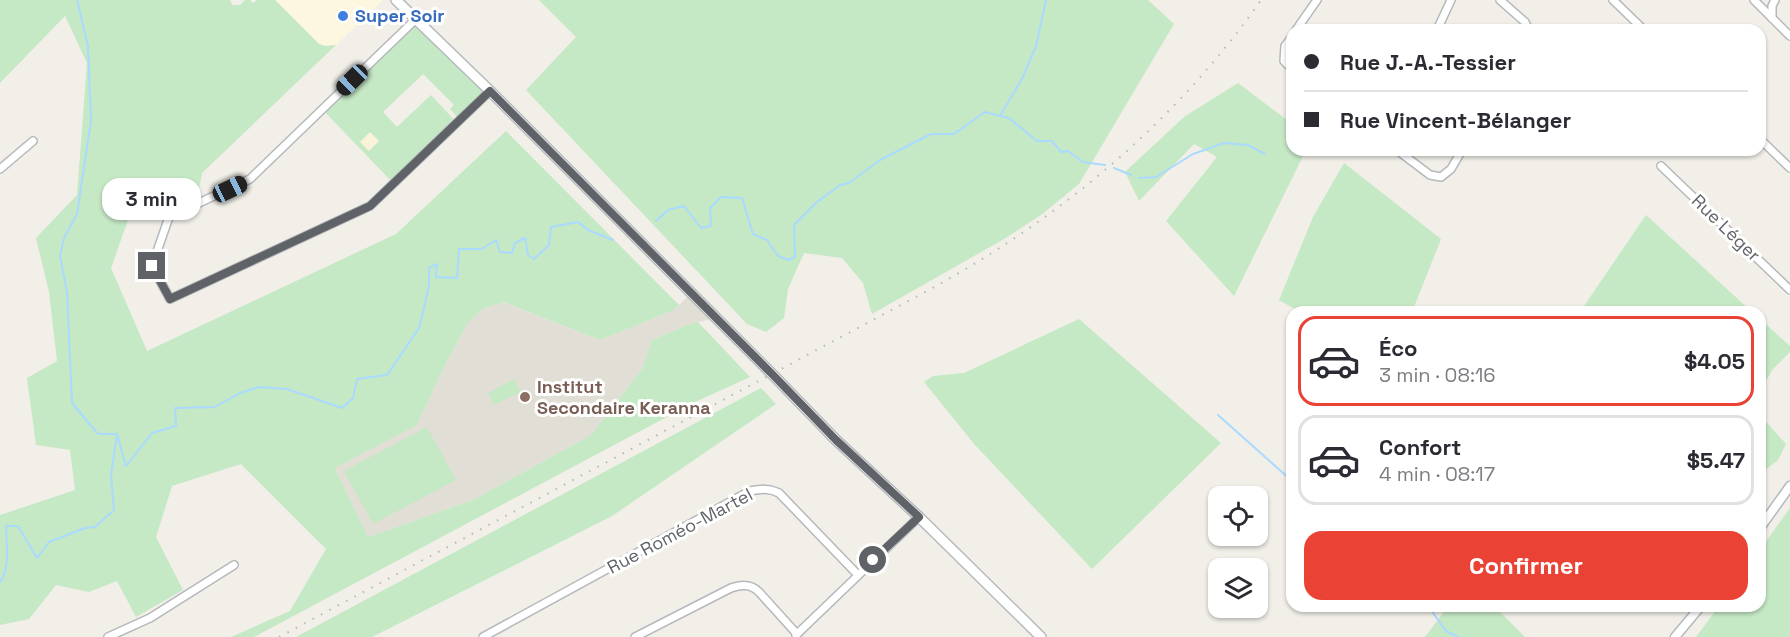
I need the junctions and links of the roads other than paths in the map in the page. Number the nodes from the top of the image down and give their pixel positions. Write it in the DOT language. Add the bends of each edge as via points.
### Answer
graph roads {
  1 [pos="396,0"];
  2 [pos="1317,0"];
  3 [pos="1451,0"];
  4 [pos="1500,0"];
  5 [pos="1613,0"];
  6 [pos="1754,0"];
  7 [pos="1775,0"];
  8 [pos="1772,18"];
  9 [pos="416,19"];
  10 [pos="1300,24"];
  11 [pos="1440,24"];
  12 [pos="1526,24"];
  13 [pos="1638,24"];
  14 [pos="1790,36"];
  15 [pos="1286,45"];
  16 [pos="1286,63"];
  17 [pos="490,91"];
  18 [pos="33,141"];
  19 [pos="1766,145"];
  20 [pos="1405,156"];
  21 [pos="1459,156"];
  22 [pos="1661,166"];
  23 [pos="1790,168"];
  24 [pos="0,169"];
  25 [pos="1790,290"];
  26 [pos="1790,486"];
  27 [pos="919,517"];
  28 [pos="1766,520"];
  29 [pos="234,565"];
  30 [pos="858,574"];
  31 [pos="1696,612"];
  32 [pos="795,635"];
  33 [pos="108,637"];
  34 [pos="483,637"];
  35 [pos="635,637"];
  36 [pos="1041,637"];
  37 [pos="1675,637"];
  1 -- 9 [label="main road"];
  2 -- 10 [label="street"];
  3 -- 11 [label="street"];
  4 -- 12 [label="street"];
  5 -- 13 [label="street"];
  6 -- 8 [label="street"];
  7 -- 8 [label="street"];
  8 -- 14 [label="street"];
  9 -- 17 [label="main road"];
  9 -- 17 [label="street" via="250,179 169,217 152,266 170,299 370,206"];
  15 -- 16 [label="street"];
  17 -- 27 [label="main road" via="793,398"];
  18 -- 24 [label="street"];
  19 -- 23 [label="street"];
  20 -- 21 [label="street" via="1430,175 1441,177"];
  22 -- 25 [label="street, Rue Léger"];
  26 -- 28 [label="street"];
  27 -- 30 [label="street"];
  27 -- 36 [label="main road"];
  29 -- 33 [label="street" via="150,618"];
  30 -- 32 [label="street"];
  30 -- 34 [label="street, Rue Roméo-Martel" via="779,493 757,489"];
  31 -- 37 [label="street"];
  32 -- 35 [label="street" via="759,591 742,585"];
}
